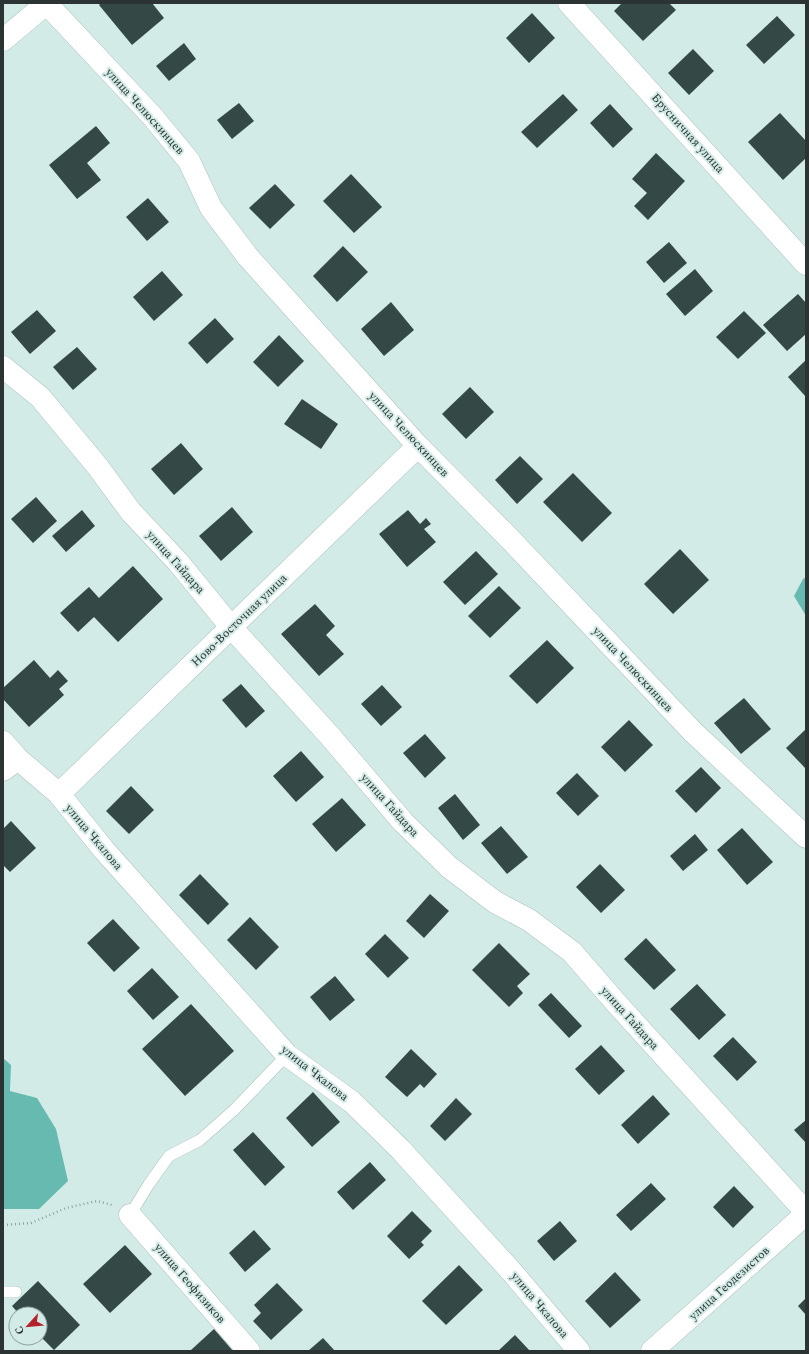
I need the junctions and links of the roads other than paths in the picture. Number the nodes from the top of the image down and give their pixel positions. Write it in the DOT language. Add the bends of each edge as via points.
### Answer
graph roads {
  1 [pos="47,3"];
  2 [pos="570,3"];
  3 [pos="3,40"];
  4 [pos="806,264"];
  5 [pos="3,367"];
  6 [pos="418,446"];
  7 [pos="231,627"];
  8 [pos="3,742"];
  9 [pos="11,765"];
  10 [pos="59,794"];
  11 [pos="806,837"];
  12 [pos="287,1055"];
  13 [pos="806,1213"];
  14 [pos="130,1215"];
  15 [pos="3,1292"];
  16 [pos="16,1292"];
  17 [pos="249,1351"];
  18 [pos="578,1351"];
  19 [pos="652,1351"];
  1 -- 3 [label="street"];
  1 -- 6 [label="street, улица Челюскинцев" via="152,116 189,161 211,208 248,257"];
  2 -- 4 [label="street, Брусничная улица"];
  5 -- 7 [label="street, улица Гайдара" via="40,397 98,467 131,512 178,562"];
  6 -- 7 [label="street, Ново-Восточная улица"];
  6 -- 11 [label="street, улица Челюскинцев" via="694,733"];
  7 -- 10 [label="street, Ново-Восточная улица"];
  7 -- 13 [label="street, улица Гайдара" via="329,735 403,822 449,868 495,902 529,920 572,952"];
  8 -- 9 [label="street, улица Чкалова"];
  9 -- 10 [label="street, улица Чкалова"];
  10 -- 12 [label="street, улица Чкалова" via="104,850"];
  12 -- 14 [label="lane" via="234,1110 200,1140 169,1156"];
  12 -- 18 [label="street, улица Чкалова" via="352,1102 400,1149 511,1271"];
  13 -- 19 [label="street, улица Геодезистов"];
  14 -- 17 [label="street, улица Геофизиков"];
  15 -- 16 [label="lane"];
}
